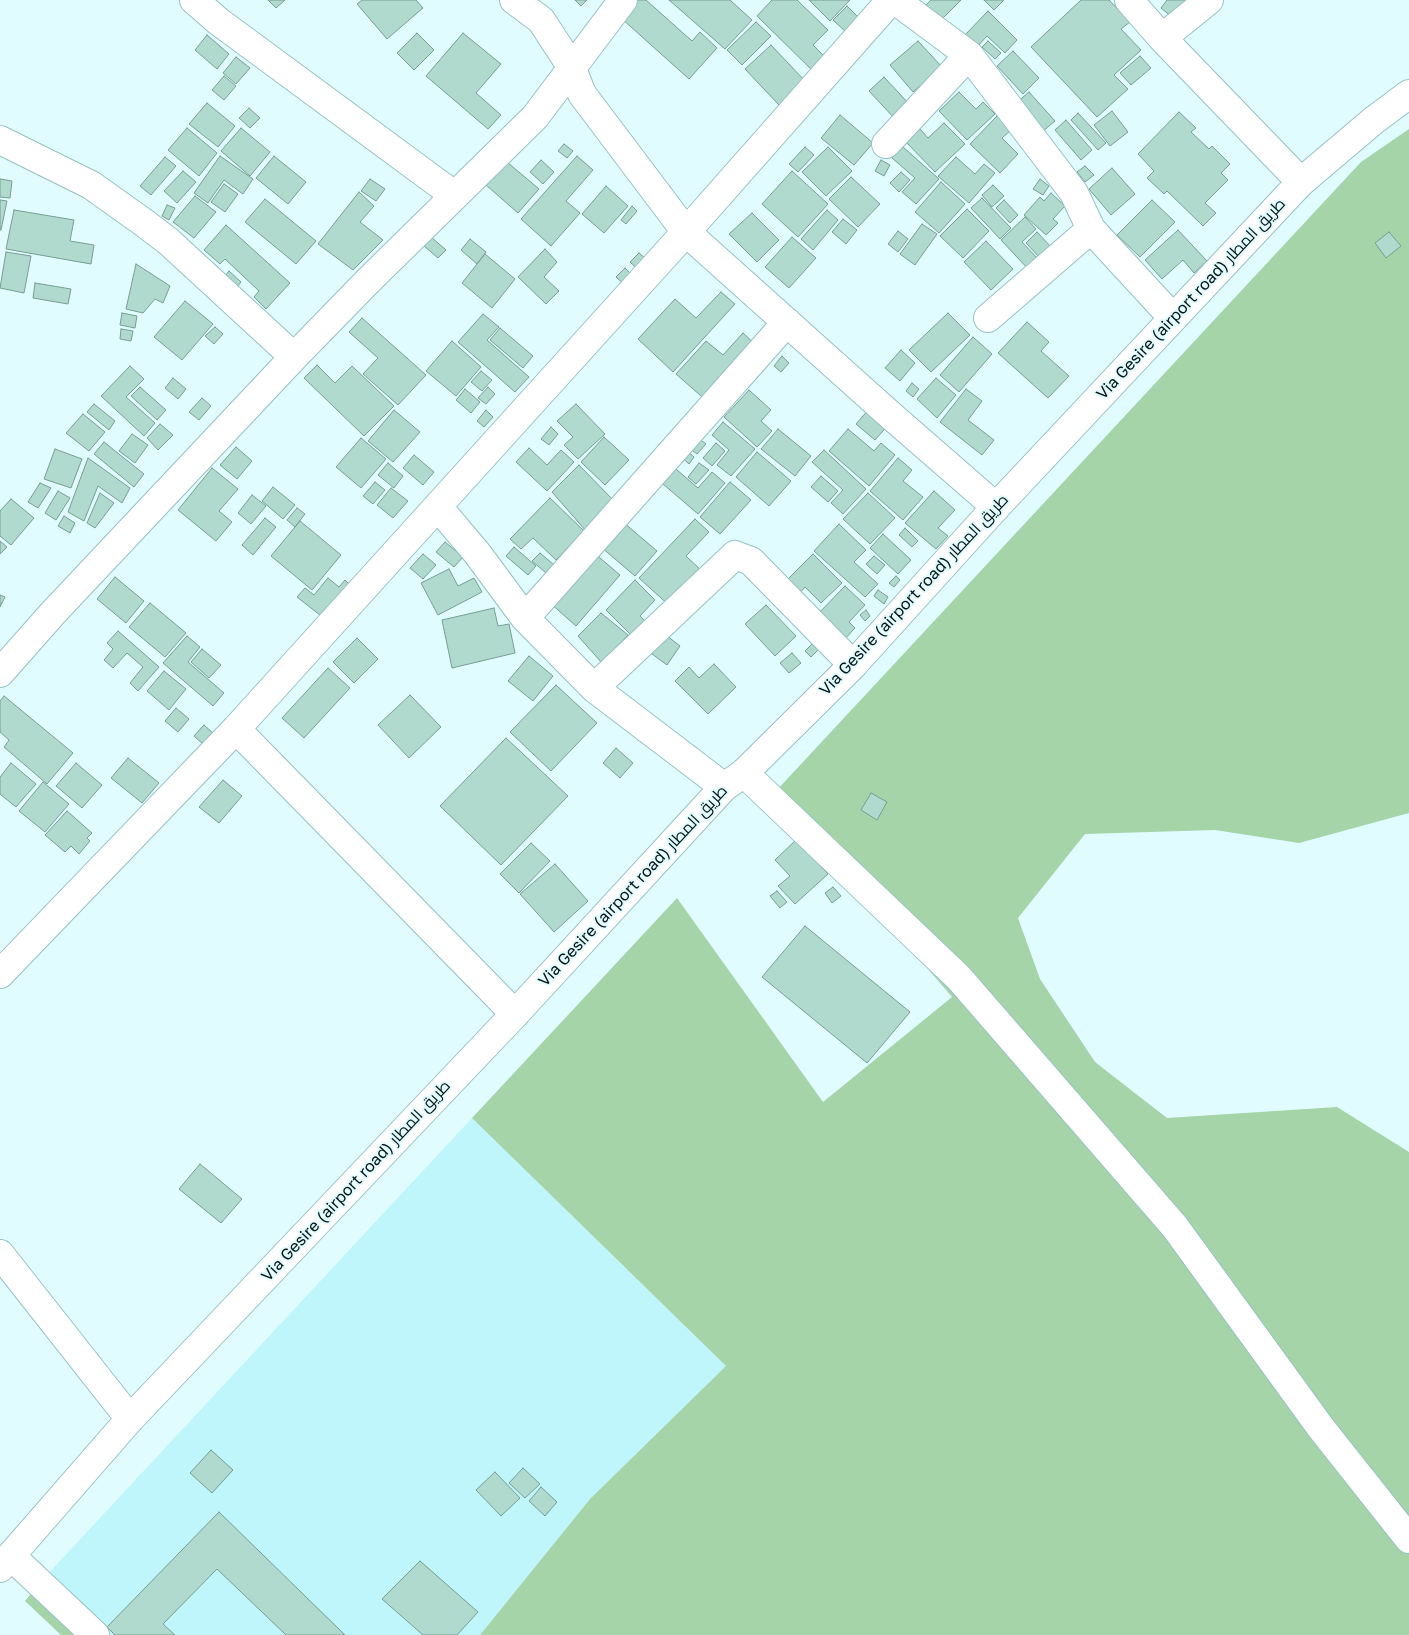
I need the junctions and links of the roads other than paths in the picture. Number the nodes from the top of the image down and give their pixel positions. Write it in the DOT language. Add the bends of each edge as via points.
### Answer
graph roads {
  1 [pos="194,0"];
  2 [pos="514,0"];
  3 [pos="623,0"];
  4 [pos="891,0"];
  5 [pos="896,0"];
  6 [pos="1129,0"];
  7 [pos="1209,0"];
  8 [pos="1162,38"];
  9 [pos="969,54"];
  10 [pos="571,66"];
  11 [pos="1409,94"];
  12 [pos="0,140"];
  13 [pos="886,144"];
  14 [pos="1301,182"];
  15 [pos="454,195"];
  16 [pos="1091,229"];
  17 [pos="686,232"];
  18 [pos="988,318"];
  19 [pos="1173,318"];
  20 [pos="787,322"];
  21 [pos="294,357"];
  22 [pos="996,507"];
  23 [pos="438,508"];
  24 [pos="526,618"];
  25 [pos="853,665"];
  26 [pos="0,674"];
  27 [pos="594,688"];
  28 [pos="236,728"];
  29 [pos="734,780"];
  30 [pos="0,974"];
  31 [pos="515,1014"];
  32 [pos="0,1254"];
  33 [pos="130,1419"];
  34 [pos="1409,1539"];
  35 [pos="5,1562"];
  36 [pos="95,1635"];
  1 -- 15 [label="street"];
  2 -- 10 [label="street" via="541,20"];
  3 -- 10 [label="street"];
  4 -- 17 [label="street"];
  5 -- 9 [label="street"];
  6 -- 8 [label="street"];
  7 -- 8 [label="street"];
  8 -- 14 [label="street"];
  9 -- 13 [label="street"];
  9 -- 16 [label="street" via="1074,193"];
  10 -- 15 [label="street" via="534,117"];
  10 -- 17 [label="street" via="582,94"];
  11 -- 14 [label="street, Via Gesire (airport road) طريق المطار"];
  12 -- 21 [label="street" via="91,185 143,222"];
  14 -- 19 [label="street, Via Gesire (airport road) طريق المطار"];
  15 -- 21 [label="street"];
  16 -- 18 [label="street"];
  16 -- 19 [label="street"];
  17 -- 20 [label="street"];
  17 -- 23 [label="street"];
  19 -- 22 [label="street, Via Gesire (airport road) طريق المطار"];
  20 -- 22 [label="street"];
  20 -- 24 [label="street"];
  21 -- 26 [label="street" via="53,613"];
  22 -- 25 [label="street, Via Gesire (airport road) طريق المطار"];
  23 -- 24 [label="street"];
  23 -- 28 [label="street"];
  24 -- 27 [label="street"];
  25 -- 27 [label="street" via="751,561 735,555"];
  25 -- 29 [label="street, Via Gesire (airport road) طريق المطار"];
  27 -- 29 [label="street"];
  28 -- 30 [label="street"];
  28 -- 31 [label="street"];
  29 -- 31 [label="street, Via Gesire (airport road) طريق المطار"];
  29 -- 34 [label="street" via="966,986 1175,1227 1321,1428"];
  31 -- 33 [label="street, Via Gesire (airport road) طريق المطار"];
  32 -- 33 [label="street"];
  33 -- 35 [label="street, Via Gesire (airport road) طريق المطار"];
  35 -- 36 [label="street"];
}
